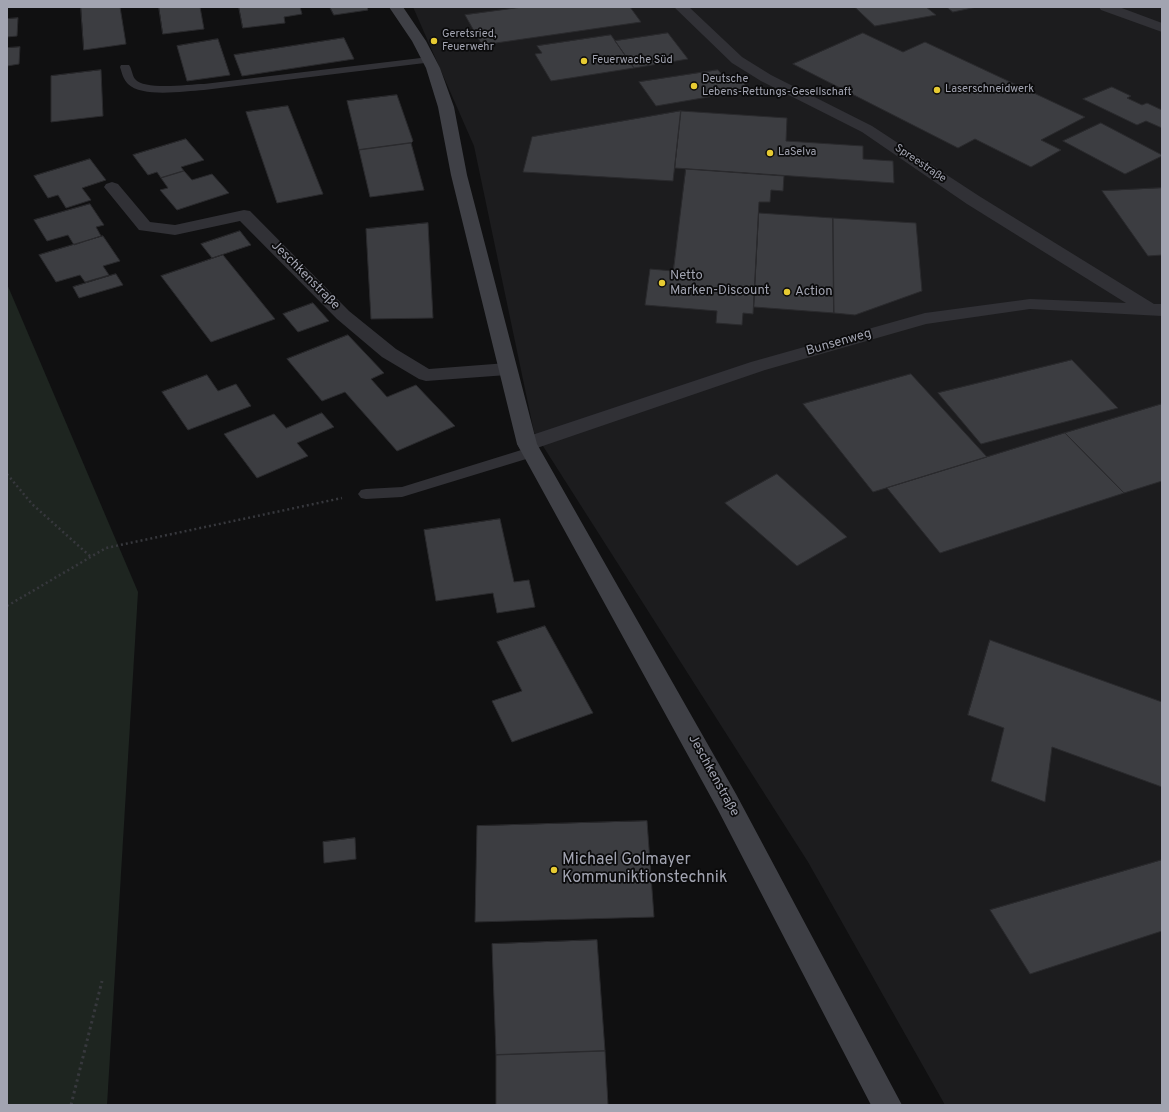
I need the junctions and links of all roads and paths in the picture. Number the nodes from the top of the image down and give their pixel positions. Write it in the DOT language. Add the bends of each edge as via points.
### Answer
graph roads {
  1 [pos="396,7"];
  2 [pos="681,7"];
  3 [pos="1106,7"];
  4 [pos="1162,28"];
  5 [pos="429,60"];
  6 [pos="125,67"];
  7 [pos="112,186"];
  8 [pos="1158,313"];
  9 [pos="507,369"];
  10 [pos="529,448"];
  11 [pos="7,474"];
  12 [pos="366,494"];
  13 [pos="91,557"];
  14 [pos="7,606"];
  15 [pos="102,981"];
  16 [pos="71,1105"];
  17 [pos="887,1105"];
  1 -- 5 [label="street, Jeschkenstraße"];
  2 -- 8 [label="street, Spreestraße" via="737,60 766,78 867,129 973,200"];
  3 -- 4 [label="street"];
  5 -- 6 [label="lane" via="204,87 176,88 138,87 131,82"];
  5 -- 9 [label="street, Jeschkenstraße" via="446,107"];
  7 -- 9 [label="street, Jeschkenstraße" via="145,226 175,230 244,215 343,315 389,353 426,375"];
  8 -- 10 [label="street, Bunsenweg" via="1030,304 925,319 758,366"];
  9 -- 10 [label="street, Jeschkenstraße"];
  10 -- 12 [label="lane" via="402,492"];
  10 -- 17 [label="street, Jeschkenstraße" via="727,802"];
  11 -- 13 [label="path" via="32,504"];
  12 -- 13 [label="path" via="292,507 114,546"];
  13 -- 14 [label="path"];
  15 -- 16 [label="path"];
}
